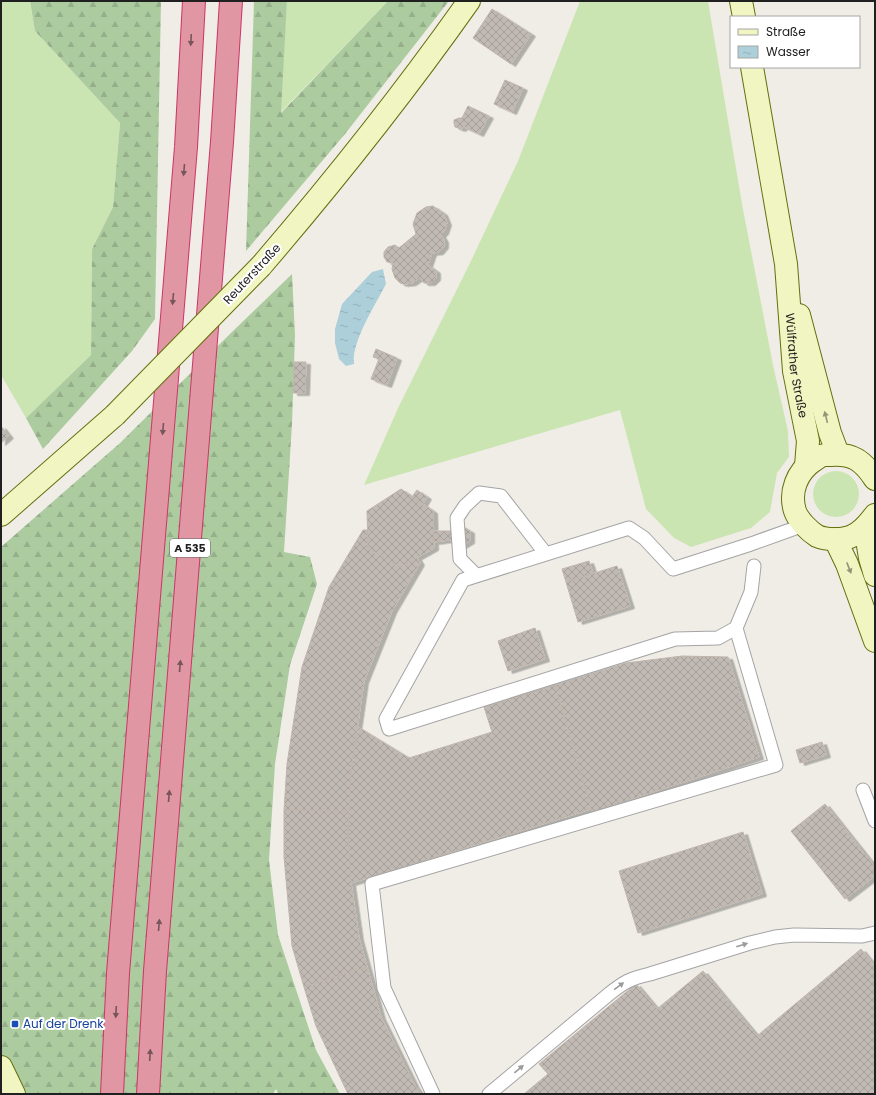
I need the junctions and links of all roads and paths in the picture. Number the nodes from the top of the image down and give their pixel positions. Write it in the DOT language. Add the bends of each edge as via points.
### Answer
graph roads {
  1 [pos="194,1"];
  2 [pos="231,1"];
  3 [pos="469,1"];
  4 [pos="741,1"];
  5 [pos="744,16"];
  6 [pos="752,68"];
  7 [pos="786,264"];
  8 [pos="838,454"];
  9 [pos="806,466"];
  10 [pos="875,479"];
  11 [pos="1,515"];
  12 [pos="870,521"];
  13 [pos="804,525"];
  14 [pos="834,539"];
  15 [pos="546,554"];
  16 [pos="754,566"];
  17 [pos="476,575"];
  18 [pos="875,575"];
  19 [pos="736,628"];
  20 [pos="875,641"];
  21 [pos="863,790"];
  22 [pos="875,821"];
  23 [pos="875,933"];
  24 [pos="1,1067"];
  25 [pos="14,1094"];
  26 [pos="112,1094"];
  27 [pos="148,1094"];
  28 [pos="433,1094"];
  29 [pos="489,1094"];
  1 -- 26 [label="highway, A 535, one-way" via="186,147 119,965"];
  27 -- 2 [label="highway, A 535, one-way" via="155,971"];
  3 -- 11 [label="main road, Reuterstraße, bridge" via="430,57 328,188 261,266 115,415"];
  4 -- 5 [label="main road"];
  6 -- 7 [label="main road, Wülfrather Straße"];
  8 -- 7 [label="main road, Wülfrather Straße, one-way" via="830,433"];
  7 -- 9 [label="main road, Wülfrather Straße" via="794,371 808,441"];
  8 -- 9 [label="main road" via="821,456"];
  8 -- 10 [label="main road" via="854,457 868,468"];
  9 -- 13 [label="main road" via="796,479 793,494 795,512"];
  12 -- 14 [label="main road" via="851,537"];
  12 -- 18 [label="main road" via="870,558"];
  13 -- 14 [label="main road" via="818,536"];
  13 -- 15 [label="lane" via="673,569 644,538 629,528"];
  14 -- 20 [label="main road, one-way" via="847,564"];
  15 -- 17 [label="lane"];
  15 -- 17 [label="lane" via="501,496 479,493 464,506 457,518 460,559"];
  16 -- 19 [label="lane" via="752,592"];
  17 -- 19 [label="lane" via="463,580 386,719 389,729 674,640 718,638"];
  19 -- 28 [label="lane" via="776,764 372,884 384,988"];
  21 -- 22 [label="lane"];
  29 -- 23 [label="lane, one-way" via="609,994 635,977 775,937 862,936"];
  24 -- 25 [label="main road"];
}
